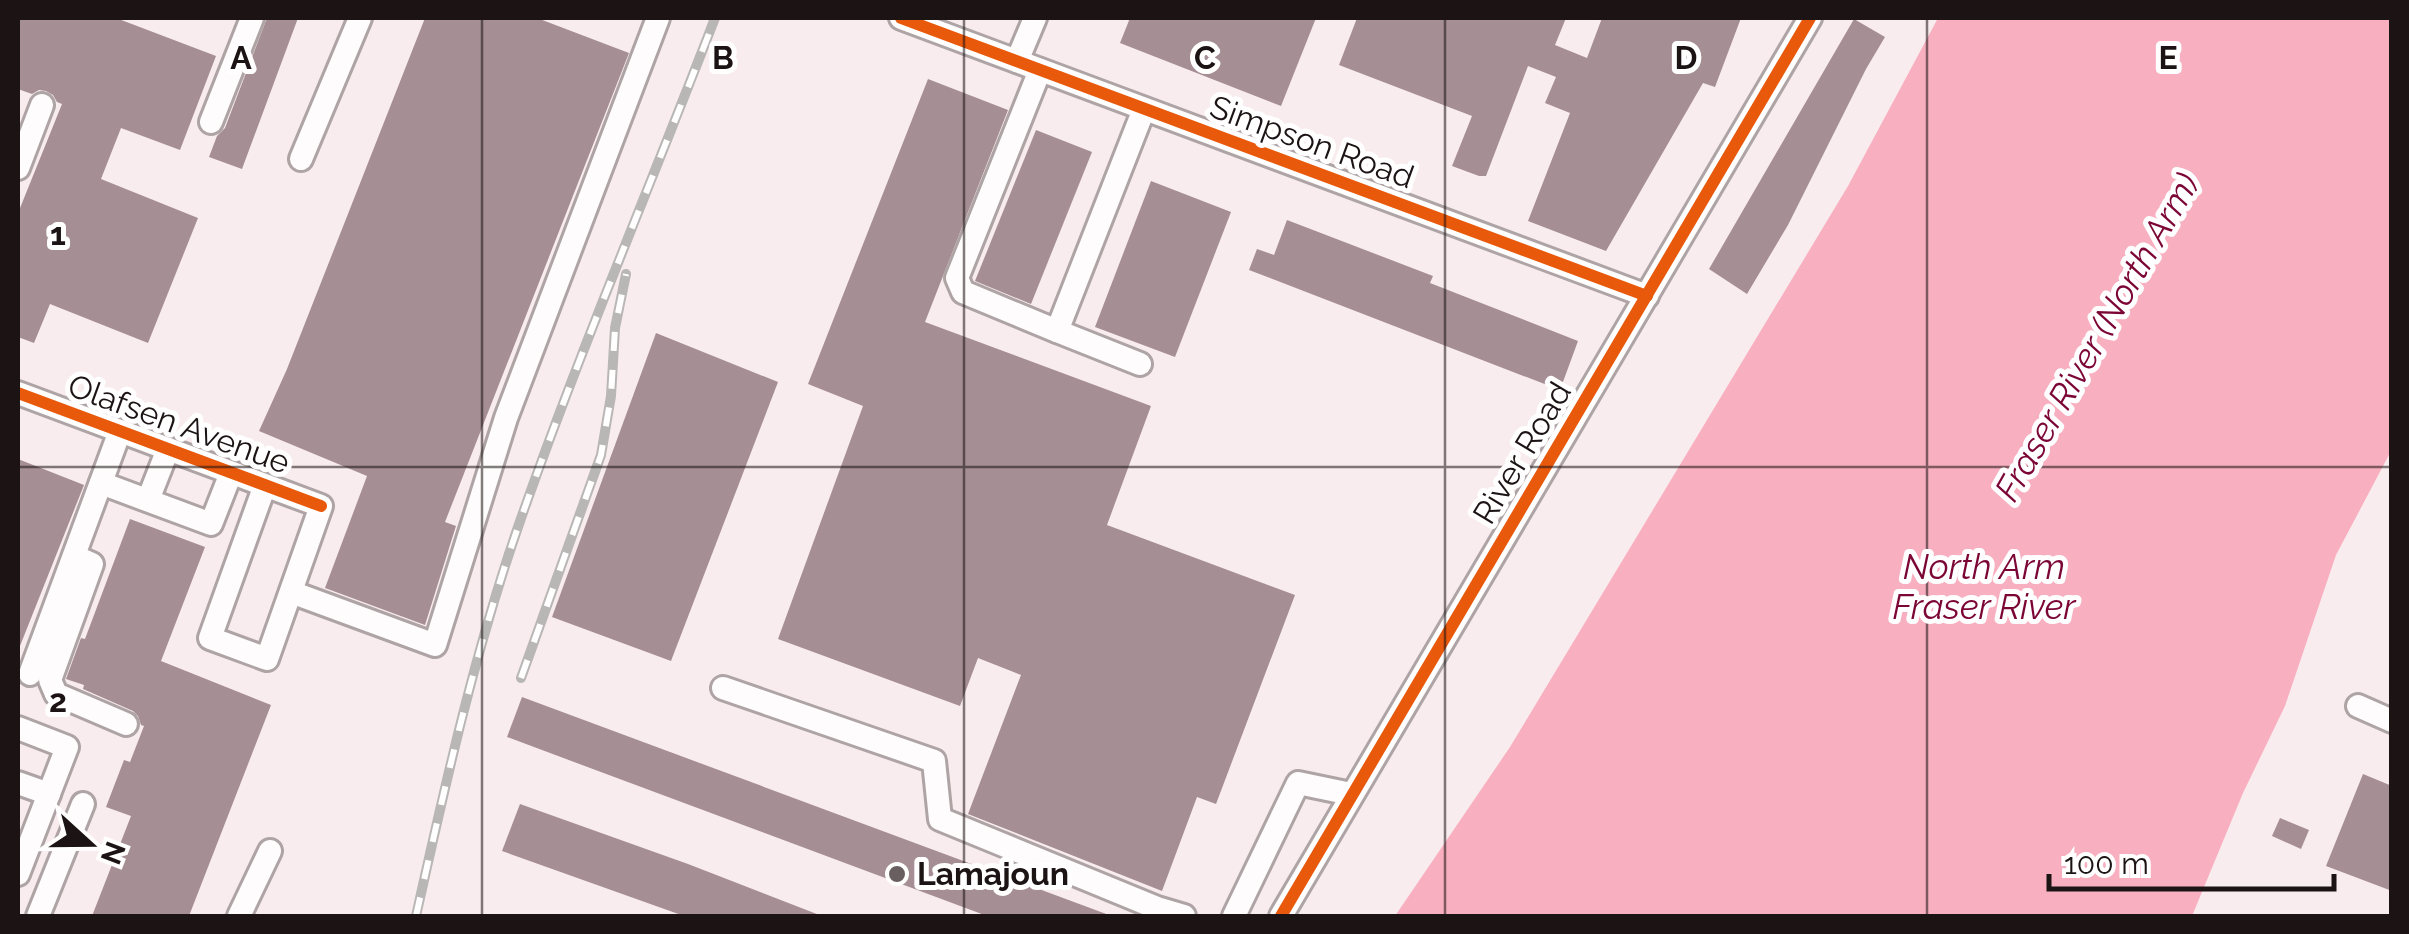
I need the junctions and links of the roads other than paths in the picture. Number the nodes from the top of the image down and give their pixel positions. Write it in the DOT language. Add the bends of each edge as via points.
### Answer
graph roads {
  1 [pos="252,18"];
  2 [pos="360,18"];
  3 [pos="658,18"];
  4 [pos="901,18"];
  5 [pos="1035,18"];
  6 [pos="1810,18"];
  7 [pos="1017,62"];
  8 [pos="1040,70"];
  9 [pos="42,105"];
  10 [pos="1144,110"];
  11 [pos="211,122"];
  12 [pos="301,159"];
  13 [pos="18,168"];
  14 [pos="1647,296"];
  15 [pos="1057,330"];
  16 [pos="1140,364"];
  17 [pos="18,393"];
  18 [pos="120,431"];
  19 [pos="168,449"];
  20 [pos="231,473"];
  21 [pos="101,483"];
  22 [pos="265,486"];
  23 [pos="148,500"];
  24 [pos="74,556"];
  25 [pos="291,592"];
  26 [pos="30,674"];
  27 [pos="724,688"];
  28 [pos="2358,706"];
  29 [pos="2392,721"];
  30 [pos="126,724"];
  31 [pos="18,728"];
  32 [pos="18,782"];
  33 [pos="48,794"];
  34 [pos="1351,794"];
  35 [pos="82,804"];
  36 [pos="25,831"];
  37 [pos="270,851"];
  38 [pos="18,874"];
  39 [pos="38,916"];
  40 [pos="239,916"];
  41 [pos="1184,916"];
  42 [pos="1234,916"];
  43 [pos="1281,916"];
  1 -- 11 [label="street"];
  2 -- 12 [label="street"];
  3 -- 25 [label="street" via="506,418 436,644"];
  4 -- 7 [label="street, Simpson Road"];
  5 -- 7 [label="street"];
  6 -- 14 [label="street, River Road"];
  7 -- 8 [label="street, Simpson Road"];
  8 -- 10 [label="street, Simpson Road"];
  8 -- 15 [label="street" via="958,278 964,292"];
  9 -- 13 [label="street"];
  10 -- 14 [label="street, Simpson Road"];
  10 -- 15 [label="street"];
  14 -- 34 [label="street, River Road"];
  15 -- 16 [label="street"];
  17 -- 18 [label="street, Olafsen Avenue"];
  18 -- 19 [label="street, Olafsen Avenue"];
  18 -- 21 [label="street"];
  19 -- 20 [label="street, Olafsen Avenue"];
  19 -- 23 [label="street"];
  20 -- 22 [label="street, Olafsen Avenue"];
  20 -- 23 [label="street" via="211,524"];
  21 -- 23 [label="street"];
  21 -- 24 [label="street"];
  22 -- 25 [label="street, Olafsen Avenue" via="322,506"];
  22 -- 25 [label="street" via="210,638 267,659"];
  24 -- 26 [label="street"];
  24 -- 30 [label="street" via="92,564 50,680 56,694"];
  27 -- 41 [label="street" via="934,760 940,819"];
  28 -- 29 [label="street"];
  31 -- 33 [label="street" via="67,747"];
  32 -- 33 [label="street"];
  33 -- 36 [label="street"];
  34 -- 42 [label="street" via="1298,783"];
  34 -- 43 [label="street, River Road"];
  35 -- 39 [label="street"];
  36 -- 38 [label="street"];
  37 -- 40 [label="street"];
}
